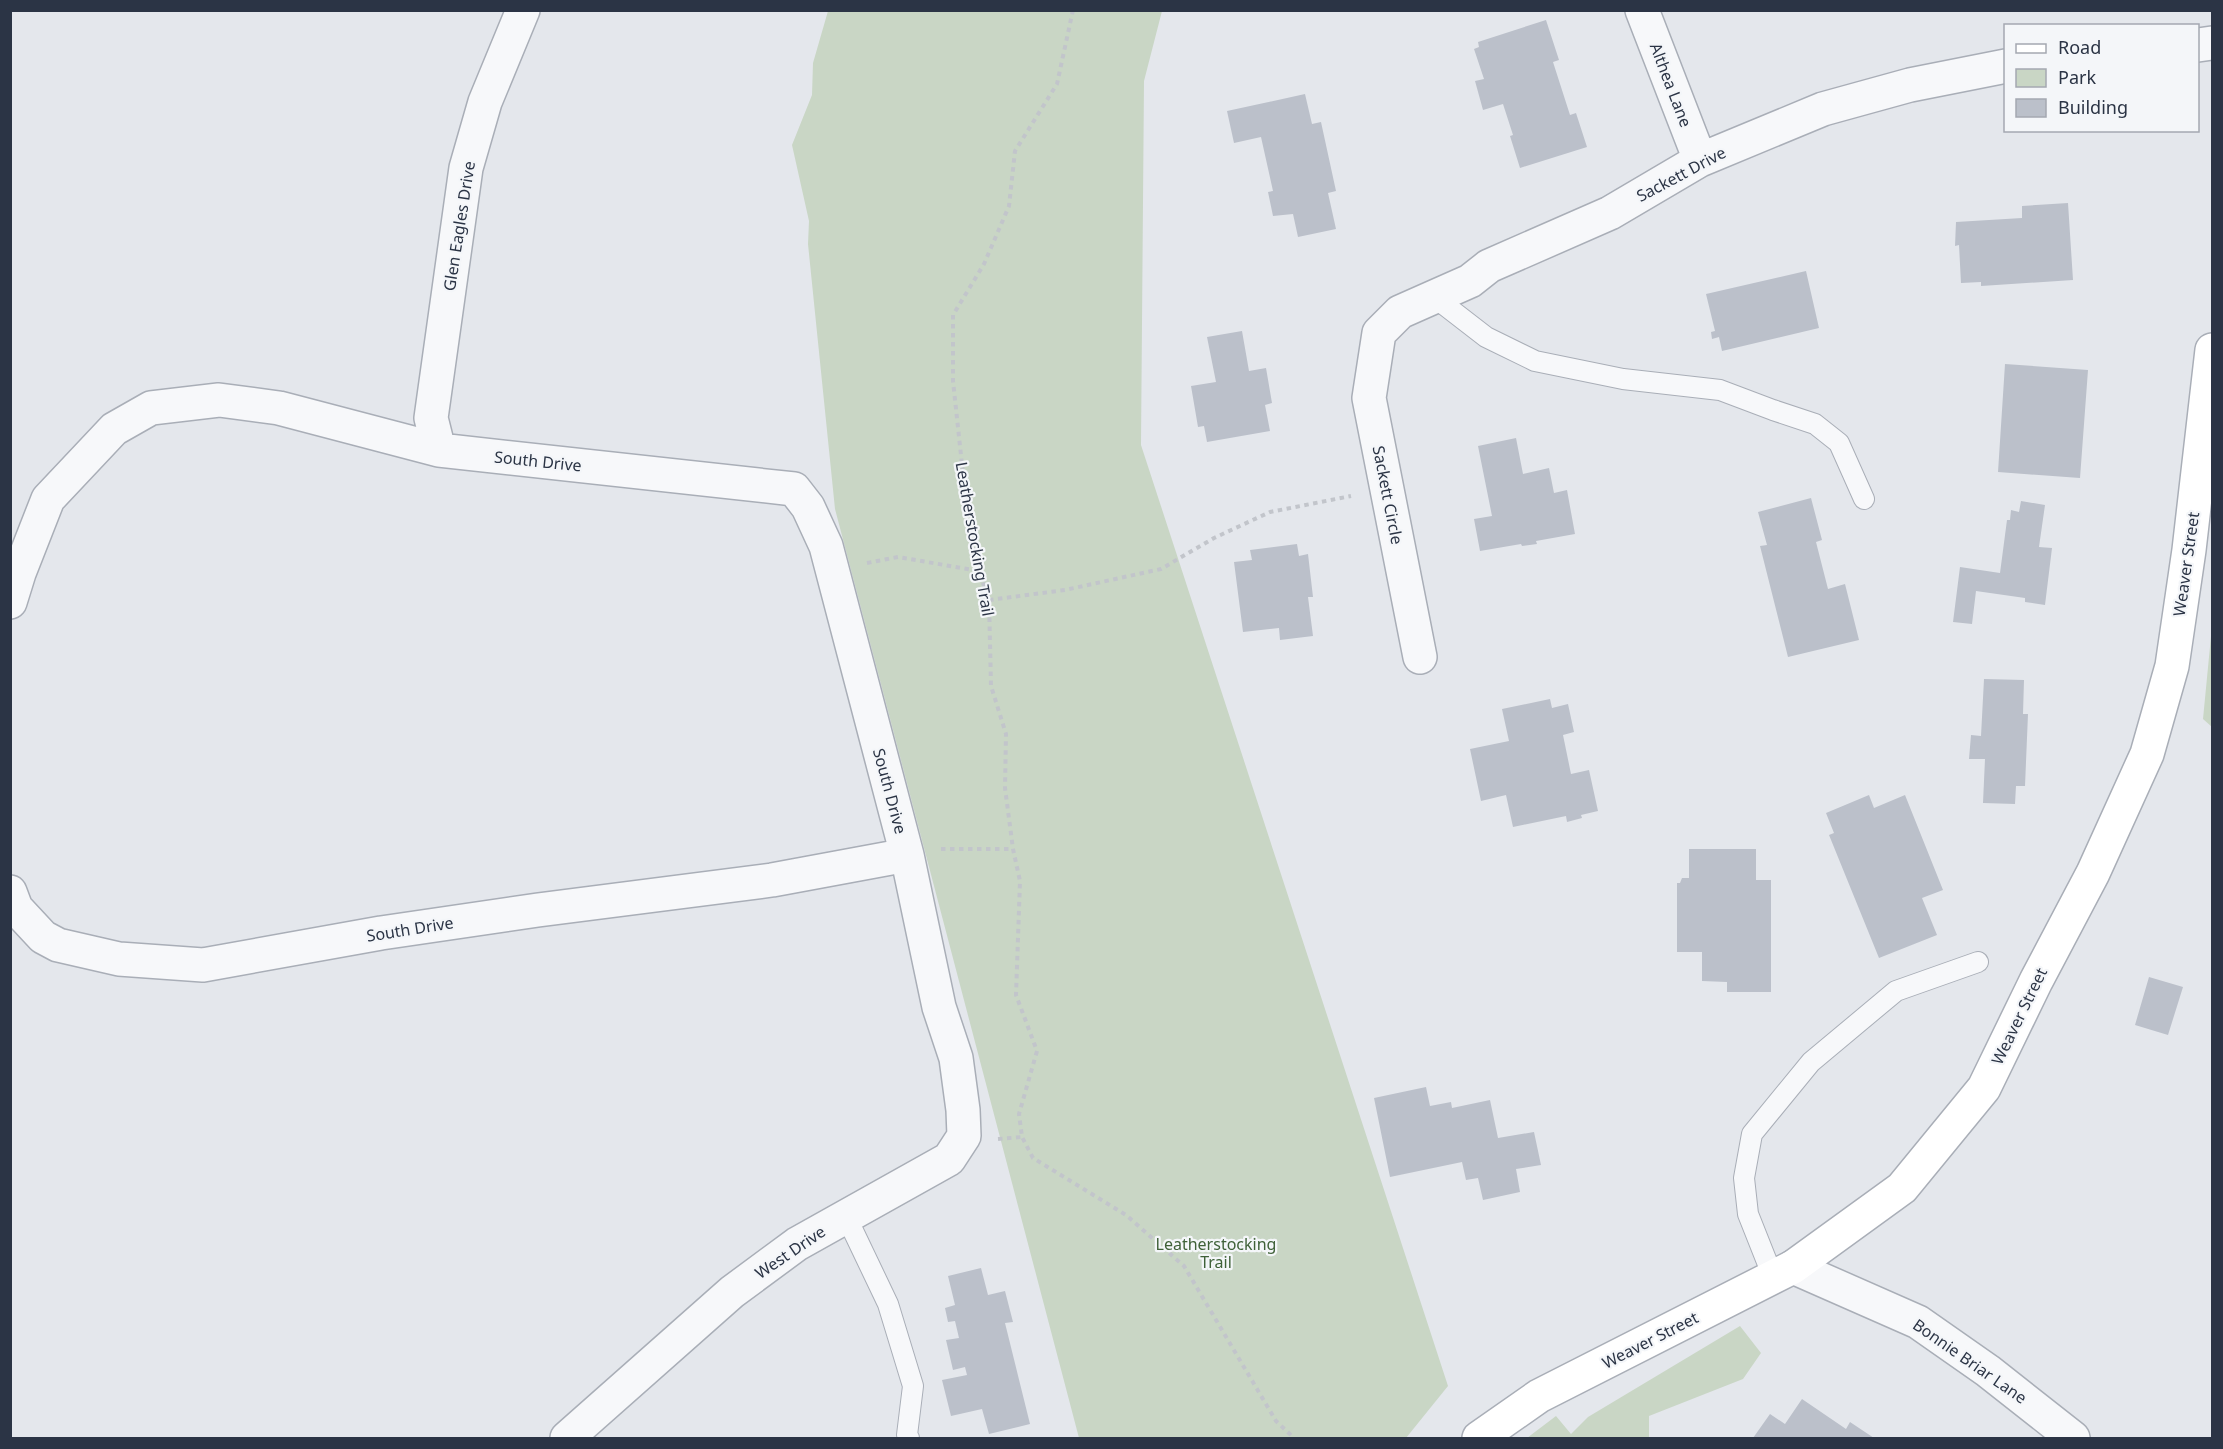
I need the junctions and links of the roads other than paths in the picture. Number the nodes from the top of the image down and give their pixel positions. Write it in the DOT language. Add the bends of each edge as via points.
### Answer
graph roads {
  1 [pos="523,10"];
  2 [pos="1642,10"];
  3 [pos="2004,66"];
  4 [pos="1700,160"];
  5 [pos="1433,296"];
  6 [pos="1379,333"];
  7 [pos="2212,350"];
  8 [pos="439,450"];
  9 [pos="1864,499"];
  10 [pos="10,602"];
  11 [pos="1420,657"];
  12 [pos="907,855"];
  13 [pos="10,892"];
  14 [pos="1978,962"];
  15 [pos="956,1058"];
  16 [pos="846,1216"];
  17 [pos="1783,1272"];
  18 [pos="567,1438"];
  19 [pos="909,1438"];
  20 [pos="1479,1438"];
  21 [pos="2073,1438"];
  1 -- 8 [label="street, Glen Eagles Drive" via="485,102 466,168 431,418"];
  2 -- 4 [label="street, Althea Lane"];
  3 -- 4 [label="street, Sackett Drive" via="1910,85 1823,109"];
  4 -- 5 [label="street, Sackett Drive" via="1610,213 1489,266 1470,281"];
  5 -- 6 [label="street, Sackett Drive" via="1400,312"];
  5 -- 9 [label="lane" via="1486,338 1535,362 1623,379 1720,390 1815,424 1839,443"];
  6 -- 11 [label="street, Sackett Circle" via="1369,398"];
  7 -- 17 [label="main road, Weaver Street" via="2172,666 2147,754 2093,873 1984,1088 1902,1188"];
  8 -- 10 [label="street, South Drive" via="279,408 219,399 151,408 114,429 48,500"];
  8 -- 12 [label="street, South Drive" via="794,489 808,507 826,546"];
  12 -- 13 [label="street, South Drive" via="772,880 381,933 203,965 119,959 58,945 43,937 16,908"];
  12 -- 15 [label="street, South Drive" via="939,1007"];
  14 -- 17 [label="lane" via="1896,991 1811,1062 1752,1134 1744,1178 1748,1214"];
  15 -- 16 [label="street, West Drive" via="964,1136 949,1159"];
  16 -- 18 [label="street, West Drive" via="797,1244 732,1292"];
  16 -- 19 [label="lane" via="888,1304 913,1386"];
  17 -- 20 [label="main road, Weaver Street" via="1539,1396"];
  17 -- 21 [label="street, Bonnie Briar Lane" via="1918,1322"];
}
